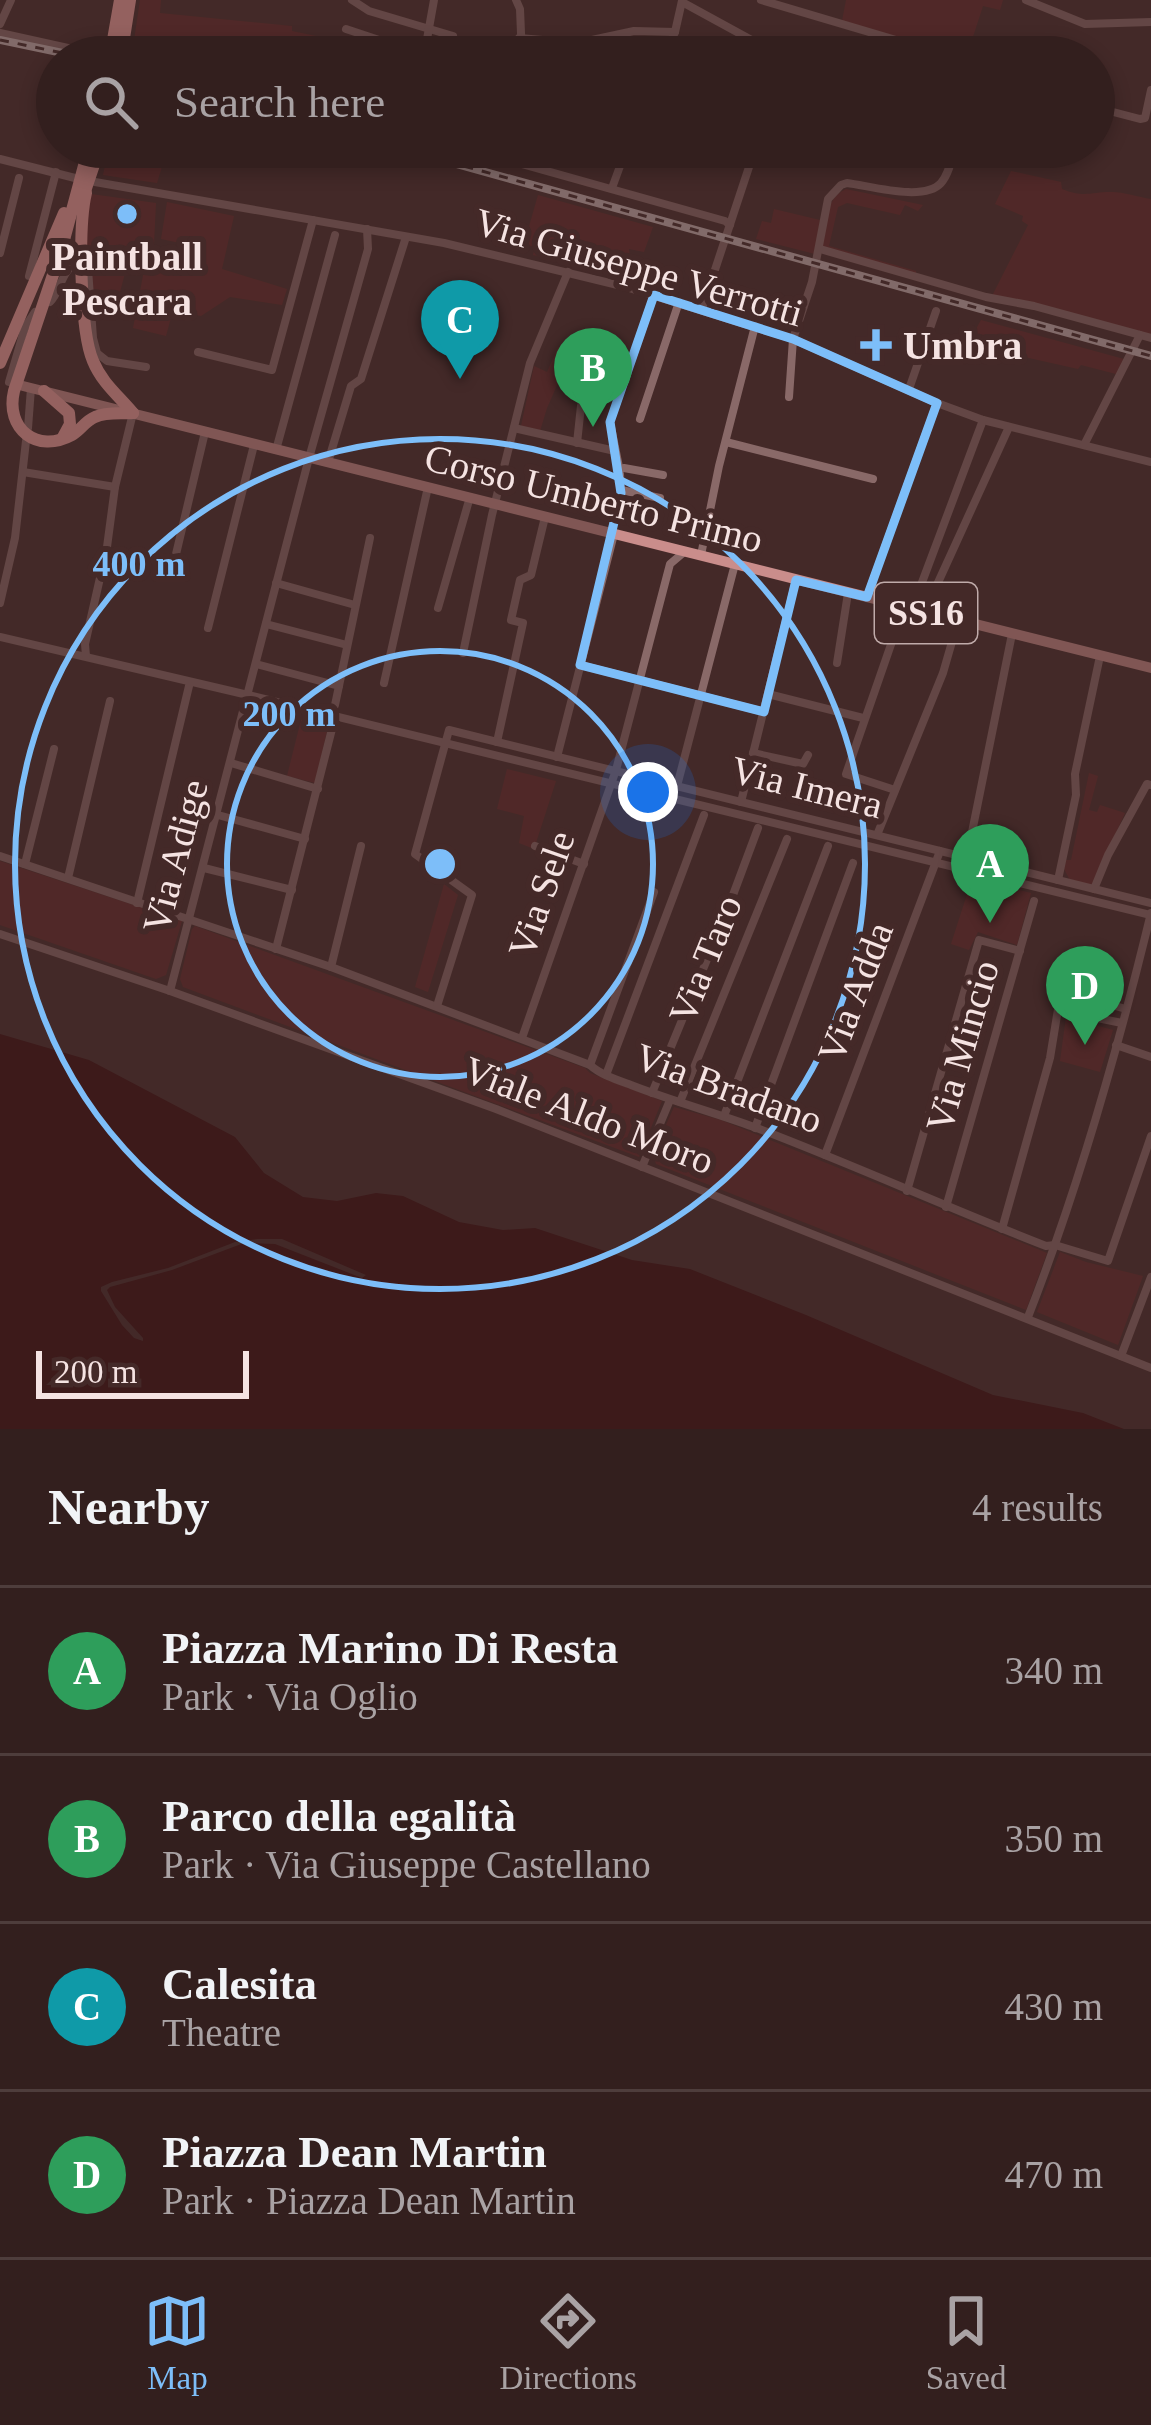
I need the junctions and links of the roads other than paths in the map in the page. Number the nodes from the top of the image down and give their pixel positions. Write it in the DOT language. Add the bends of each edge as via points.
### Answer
graph roads {
  1 [pos="11,0"];
  2 [pos="120,0"];
  3 [pos="130,0"];
  4 [pos="352,0"];
  5 [pos="434,0"];
  6 [pos="516,0"];
  7 [pos="761,0"];
  8 [pos="1026,0"];
  9 [pos="682,1"];
  10 [pos="1151,22"];
  11 [pos="346,29"];
  12 [pos="429,29"];
  13 [pos="3,31"];
  14 [pos="674,32"];
  15 [pos="112,36"];
  16 [pos="124,36"];
  17 [pos="367,36"];
  18 [pos="428,36"];
  19 [pos="453,36"];
  20 [pos="519,36"];
  21 [pos="611,36"];
  22 [pos="672,36"];
  23 [pos="744,36"];
  24 [pos="882,36"];
  25 [pos="36,39"];
  26 [pos="1151,90"];
  27 [pos="1115,112"];
  28 [pos="0,159"];
  29 [pos="36,167"];
  30 [pos="39,168"];
  31 [pos="86,168"];
  32 [pos="91,168"];
  33 [pos="538,168"];
  34 [pos="619,168"];
  35 [pos="748,168"];
  36 [pos="948,168"];
  37 [pos="56,172"];
  38 [pos="19,178"];
  39 [pos="83,186"];
  40 [pos="612,188"];
  41 [pos="313,220"];
  42 [pos="75,221"];
  43 [pos="730,225"];
  44 [pos="367,229"];
  45 [pos="381,232"];
  46 [pos="334,235"];
  47 [pos="406,237"];
  48 [pos="368,249"];
  49 [pos="820,249"];
  50 [pos="0,254"];
  51 [pos="568,272"];
  52 [pos="29,276"];
  53 [pos="654,295"];
  54 [pos="50,302"];
  55 [pos="679,302"];
  56 [pos="702,309"];
  57 [pos="936,311"];
  58 [pos="35,312"];
  59 [pos="755,326"];
  60 [pos="1140,335"];
  61 [pos="1151,338"];
  62 [pos="793,339"];
  63 [pos="198,352"];
  64 [pos="0,363"];
  65 [pos="146,368"];
  66 [pos="592,370"];
  67 [pos="19,386"];
  68 [pos="909,389"];
  69 [pos="789,397"];
  70 [pos="937,403"];
  71 [pos="133,413"];
  72 [pos="640,419"];
  73 [pos="983,420"];
  74 [pos="1009,427"];
  75 [pos="514,428"];
  76 [pos="205,432"];
  77 [pos="28,434"];
  78 [pos="63,437"];
  79 [pos="726,442"];
  80 [pos="577,443"];
  81 [pos="254,445"];
  82 [pos="1084,445"];
  83 [pos="276,450"];
  84 [pos="615,451"];
  85 [pos="309,458"];
  86 [pos="328,462"];
  87 [pos="1151,462"];
  88 [pos="621,470"];
  89 [pos="23,472"];
  90 [pos="663,475"];
  91 [pos="873,479"];
  92 [pos="428,487"];
  93 [pos="115,488"];
  94 [pos="621,490"];
  95 [pos="470,497"];
  96 [pos="660,498"];
  97 [pos="496,504"];
  98 [pos="545,517"];
  99 [pos="612,533"];
  100 [pos="370,538"];
  101 [pos="663,548"];
  102 [pos="683,553"];
  103 [pos="700,556"];
  104 [pos="670,564"];
  105 [pos="734,564"];
  106 [pos="172,571"];
  107 [pos="796,580"];
  108 [pos="276,583"];
  109 [pos="848,592"];
  110 [pos="867,598"];
  111 [pos="0,603"];
  112 [pos="355,605"];
  113 [pos="438,608"];
  114 [pos="913,609"];
  115 [pos="958,621"];
  116 [pos="266,623"];
  117 [pos="208,628"];
  118 [pos="1012,634"];
  119 [pos="0,637"];
  120 [pos="347,645"];
  121 [pos="463,652"];
  122 [pos="86,656"];
  123 [pos="1100,656"];
  124 [pos="837,663"];
  125 [pos="256,664"];
  126 [pos="580,665"];
  127 [pos="1151,668"];
  128 [pos="640,680"];
  129 [pos="384,683"];
  130 [pos="189,686"];
  131 [pos="340,686"];
  132 [pos="248,694"];
  133 [pos="768,694"];
  134 [pos="700,696"];
  135 [pos="110,701"];
  136 [pos="335,705"];
  137 [pos="764,712"];
  138 [pos="863,718"];
  139 [pos="333,725"];
  140 [pos="497,742"];
  141 [pos="444,745"];
  142 [pos="54,749"];
  143 [pos="753,753"];
  144 [pos="808,755"];
  145 [pos="557,757"];
  146 [pos="230,764"];
  147 [pos="616,770"];
  148 [pos="611,783"];
  149 [pos="1151,785"];
  150 [pos="677,786"];
  151 [pos="318,789"];
  152 [pos="895,790"];
  153 [pos="741,802"];
  154 [pos="218,815"];
  155 [pos="704,815"];
  156 [pos="758,828"];
  157 [pos="877,835"];
  158 [pos="305,839"];
  159 [pos="787,839"];
  160 [pos="361,846"];
  161 [pos="535,846"];
  162 [pos="829,846"];
  163 [pos="940,851"];
  164 [pos="0,856"];
  165 [pos="967,857"];
  166 [pos="853,863"];
  167 [pos="937,863"];
  168 [pos="25,864"];
  169 [pos="584,864"];
  170 [pos="204,868"];
  171 [pos="68,878"];
  172 [pos="1058,880"];
  173 [pos="292,890"];
  174 [pos="1094,890"];
  175 [pos="654,892"];
  176 [pos="1034,901"];
  177 [pos="1151,903"];
  178 [pos="137,904"];
  179 [pos="1151,915"];
  180 [pos="190,921"];
  181 [pos="0,934"];
  182 [pos="276,949"];
  183 [pos="1020,951"];
  184 [pos="331,968"];
  185 [pos="170,991"];
  186 [pos="437,1006"];
  187 [pos="1126,1009"];
  188 [pos="1058,1010"];
  189 [pos="1122,1023"];
  190 [pos="522,1038"];
  191 [pos="1116,1045"];
  192 [pos="1151,1057"];
  193 [pos="590,1065"];
  194 [pos="606,1076"];
  195 [pos="652,1093"];
  196 [pos="675,1101"];
  197 [pos="724,1116"];
  198 [pos="755,1128"];
  199 [pos="1151,1136"];
  200 [pos="825,1155"];
  201 [pos="1147,1165"];
  202 [pos="642,1167"];
  203 [pos="907,1191"];
  204 [pos="946,1207"];
  205 [pos="1002,1229"];
  206 [pos="1055,1245"];
  207 [pos="1150,1281"];
  208 [pos="1028,1318"];
  209 [pos="1121,1356"];
  210 [pos="1151,1368"];
  1 -- 13 [label="street"];
  2 -- 15 [label="highway"];
  3 -- 16 [label="highway"];
  4 -- 12 [label="street"];
  5 -- 12 [label="street"];
  6 -- 20 [label="street"];
  7 -- 24 [label="street"];
  8 -- 10 [label="street" via="1085,24"];
  9 -- 14 [label="street"];
  9 -- 23 [label="street"];
  11 -- 17 [label="street"];
  12 -- 18 [label="street"];
  12 -- 19 [label="street"];
  13 -- 25 [label="street"];
  14 -- 21 [label="street"];
  14 -- 22 [label="street"];
  26 -- 27 [label="street" via="1144,118"];
  28 -- 29 [label="street, Via Giuseppe Verrotti"];
  30 -- 37 [label="street, Via Giuseppe Verrotti"];
  31 -- 39 [label="highway"];
  32 -- 39 [label="highway"];
  33 -- 40 [label="street"];
  34 -- 40 [label="street"];
  35 -- 43 [label="street"];
  36 -- 49 [label="street" via="928,191 841,185 829,199"];
  37 -- 39 [label="street, Via Giuseppe Verrotti"];
  37 -- 52 [label="street"];
  38 -- 50 [label="street"];
  39 -- 41 [label="street, Via Giuseppe Verrotti"];
  39 -- 42 [label="highway"];
  39 -- 64 [label="highway"];
  40 -- 43 [label="street"];
  41 -- 44 [label="street, Via Giuseppe Verrotti"];
  41 -- 63 [label="street" via="272,370"];
  42 -- 67 [label="highway"];
  42 -- 71 [label="highway" via="93,362"];
  43 -- 56 [label="street"];
  44 -- 45 [label="street, Via Giuseppe Verrotti"];
  44 -- 48 [label="street"];
  45 -- 47 [label="street, Via Giuseppe Verrotti"];
  45 -- 48 [label="street"];
  46 -- 83 [label="street"];
  47 -- 51 [label="street, Via Giuseppe Verrotti"];
  47 -- 86 [label="street"];
  48 -- 85 [label="street, Via Adige"];
  49 -- 60 [label="street"];
  49 -- 62 [label="street"];
  51 -- 53 [label="street, Via Giuseppe Verrotti"];
  51 -- 75 [label="street" via="530,363"];
  53 -- 55 [label="street, Via Giuseppe Verrotti"];
  53 -- 84 [label="street" via="610,422"];
  54 -- 65 [label="street" via="67,270 88,268 97,353"];
  55 -- 56 [label="street, Via Giuseppe Verrotti"];
  55 -- 72 [label="street"];
  56 -- 59 [label="street, Via Giuseppe Verrotti"];
  57 -- 68 [label="street"];
  58 -- 67 [label="street" via="25,327"];
  59 -- 62 [label="street, Via Giuseppe Verrotti"];
  59 -- 79 [label="street"];
  60 -- 61 [label="street"];
  60 -- 82 [label="street"];
  62 -- 68 [label="street, Via Giuseppe Verrotti"];
  62 -- 69 [label="street"];
  66 -- 80 [label="street"];
  67 -- 71 [label="main road, Corso Umberto Primo"];
  67 -- 77 [label="highway" via="13,415"];
  67 -- 78 [label="highway" via="69,412"];
  68 -- 70 [label="street, Via Giuseppe Verrotti"];
  70 -- 73 [label="street, Via Giuseppe Verrotti"];
  70 -- 110 [label="street"];
  71 -- 76 [label="main road, Corso Umberto Primo / SS16"];
  71 -- 78 [label="highway" via="99,416"];
  71 -- 93 [label="street"];
  73 -- 74 [label="street, Via Giuseppe Verrotti"];
  73 -- 114 [label="street"];
  74 -- 82 [label="street, Via Giuseppe Verrotti"];
  74 -- 114 [label="street"];
  75 -- 80 [label="street"];
  75 -- 97 [label="street"];
  76 -- 81 [label="main road, Corso Umberto Primo / SS16"];
  76 -- 106 [label="street"];
  77 -- 78 [label="highway"];
  77 -- 89 [label="street"];
  79 -- 91 [label="street"];
  79 -- 103 [label="street"];
  80 -- 84 [label="street"];
  81 -- 83 [label="main road, Corso Umberto Primo / SS16"];
  81 -- 117 [label="street"];
  82 -- 87 [label="street, Via Giuseppe Verrotti"];
  83 -- 85 [label="main road, Corso Umberto Primo / SS16"];
  84 -- 88 [label="street"];
  85 -- 86 [label="main road, Corso Umberto Primo / SS16"];
  85 -- 108 [label="street, Via Adige"];
  86 -- 92 [label="main road, Corso Umberto Primo / SS16"];
  88 -- 90 [label="street"];
  88 -- 94 [label="street"];
  89 -- 93 [label="street"];
  89 -- 111 [label="street"];
  92 -- 95 [label="main road, Corso Umberto Primo / SS16"];
  92 -- 129 [label="street"];
  93 -- 122 [label="street"];
  94 -- 96 [label="street"];
  94 -- 99 [label="street"];
  95 -- 97 [label="main road, Corso Umberto Primo / SS16"];
  95 -- 113 [label="street"];
  97 -- 98 [label="main road, Corso Umberto Primo / SS16"];
  97 -- 121 [label="street"];
  98 -- 99 [label="main road, Corso Umberto Primo / SS16"];
  98 -- 140 [label="street" via="531,574 518,587 511,620 523,623"];
  99 -- 101 [label="main road, Corso Umberto Primo / SS16"];
  99 -- 126 [label="street"];
  100 -- 112 [label="street"];
  101 -- 102 [label="main road, Corso Umberto Primo / SS16"];
  101 -- 104 [label="street"];
  102 -- 103 [label="main road, Corso Umberto Primo / SS16"];
  102 -- 104 [label="street"];
  103 -- 105 [label="main road, Corso Umberto Primo / SS16"];
  104 -- 128 [label="street, Via Sele"];
  105 -- 107 [label="main road, Corso Umberto Primo / SS16"];
  105 -- 134 [label="street"];
  107 -- 109 [label="main road, Corso Umberto Primo / SS16"];
  107 -- 133 [label="street"];
  108 -- 112 [label="street"];
  108 -- 116 [label="street, Via Adige"];
  109 -- 110 [label="main road, Corso Umberto Primo / SS16"];
  109 -- 124 [label="street"];
  110 -- 114 [label="main road, Corso Umberto Primo / SS16"];
  112 -- 120 [label="street"];
  114 -- 115 [label="main road, Corso Umberto Primo / SS16"];
  114 -- 152 [label="street" via="846,774"];
  115 -- 118 [label="main road, Corso Umberto Primo / SS16"];
  115 -- 152 [label="street"];
  116 -- 120 [label="street"];
  116 -- 125 [label="street, Via Adige"];
  118 -- 123 [label="main road, Corso Umberto Primo / SS16"];
  118 -- 165 [label="street"];
  119 -- 122 [label="street"];
  120 -- 131 [label="street"];
  122 -- 132 [label="street"];
  123 -- 127 [label="main road, Corso Umberto Primo / SS16"];
  123 -- 172 [label="street"];
  125 -- 131 [label="street"];
  125 -- 132 [label="street, Via Adige"];
  126 -- 128 [label="street"];
  126 -- 145 [label="street"];
  128 -- 134 [label="street"];
  128 -- 147 [label="street, Via Sele"];
  130 -- 178 [label="street"];
  131 -- 136 [label="street"];
  132 -- 141 [label="street"];
  132 -- 146 [label="street, Via Adige"];
  133 -- 137 [label="street"];
  133 -- 138 [label="street"];
  134 -- 137 [label="street"];
  134 -- 150 [label="street"];
  135 -- 171 [label="street"];
  137 -- 143 [label="street"];
  139 -- 151 [label="street"];
  140 -- 141 [label="street, Via Imera" via="449,730"];
  140 -- 145 [label="street, Via Imera"];
  141 -- 148 [label="street"];
  141 -- 186 [label="street" via="416,854 472,895"];
  142 -- 168 [label="street"];
  143 -- 144 [label="street" via="803,764"];
  143 -- 153 [label="street"];
  145 -- 147 [label="street, Via Imera"];
  146 -- 151 [label="street"];
  146 -- 154 [label="street, Via Adige"];
  147 -- 148 [label="street, Via Sele"];
  147 -- 150 [label="street, Via Imera"];
  148 -- 167 [label="street"];
  148 -- 169 [label="street, Via Sele"];
  149 -- 174 [label="street"];
  150 -- 153 [label="street, Via Imera"];
  151 -- 158 [label="street"];
  152 -- 157 [label="street"];
  153 -- 157 [label="street, Via Imera"];
  154 -- 158 [label="street"];
  154 -- 170 [label="street, Via Adige"];
  155 -- 194 [label="street"];
  156 -- 195 [label="street"];
  157 -- 163 [label="street, Via Imera"];
  158 -- 173 [label="street"];
  159 -- 196 [label="street, Via Taro"];
  160 -- 184 [label="street"];
  161 -- 169 [label="street"];
  162 -- 197 [label="street"];
  163 -- 165 [label="street, Via Imera"];
  163 -- 167 [label="street, Via Adda"];
  164 -- 168 [label="street, Via Bradano"];
  165 -- 172 [label="street, Via Imera"];
  166 -- 198 [label="street"];
  167 -- 179 [label="street"];
  167 -- 200 [label="street, Via Adda"];
  168 -- 171 [label="street, Via Bradano"];
  169 -- 190 [label="street, Via Sele"];
  170 -- 173 [label="street"];
  170 -- 180 [label="street, Via Adige"];
  171 -- 178 [label="street, Via Bradano"];
  172 -- 174 [label="street, Via Imera"];
  173 -- 182 [label="street"];
  174 -- 177 [label="street, Via Imera"];
  175 -- 193 [label="street"];
  176 -- 183 [label="street, Via Mincio"];
  178 -- 180 [label="street, Via Bradano"];
  179 -- 187 [label="street"];
  180 -- 182 [label="street, Via Bradano"];
  180 -- 185 [label="street, Via Adige"];
  181 -- 185 [label="street, Viale Aldo Moro"];
  182 -- 184 [label="street, Via Bradano"];
  183 -- 203 [label="street" via="979,940"];
  183 -- 204 [label="street, Via Mincio"];
  184 -- 186 [label="street, Via Bradano"];
  185 -- 202 [label="street, Viale Aldo Moro"];
  186 -- 190 [label="street, Via Bradano"];
  187 -- 188 [label="street" via="1061,991"];
  187 -- 189 [label="street"];
  188 -- 189 [label="street"];
  188 -- 205 [label="street"];
  189 -- 191 [label="street"];
  190 -- 193 [label="street, Via Bradano"];
  191 -- 192 [label="street"];
  191 -- 206 [label="street"];
  193 -- 194 [label="street, Via Bradano"];
  194 -- 195 [label="street, Via Bradano"];
  195 -- 196 [label="street, Via Bradano"];
  196 -- 197 [label="street, Via Bradano"];
  196 -- 202 [label="street, Via Taro"];
  197 -- 198 [label="street, Via Bradano"];
  198 -- 200 [label="street, Via Bradano"];
  199 -- 201 [label="street"];
  200 -- 203 [label="street, Via Bradano"];
  201 -- 206 [label="street, Via Bradano" via="1108,1262"];
  202 -- 208 [label="street, Viale Aldo Moro"];
  203 -- 204 [label="street, Via Bradano"];
  204 -- 205 [label="street, Via Bradano"];
  205 -- 206 [label="street, Via Bradano"];
  206 -- 208 [label="street"];
  207 -- 209 [label="street"];
  208 -- 209 [label="street, Viale Aldo Moro"];
  209 -- 210 [label="street, Viale Aldo Moro"];
}
